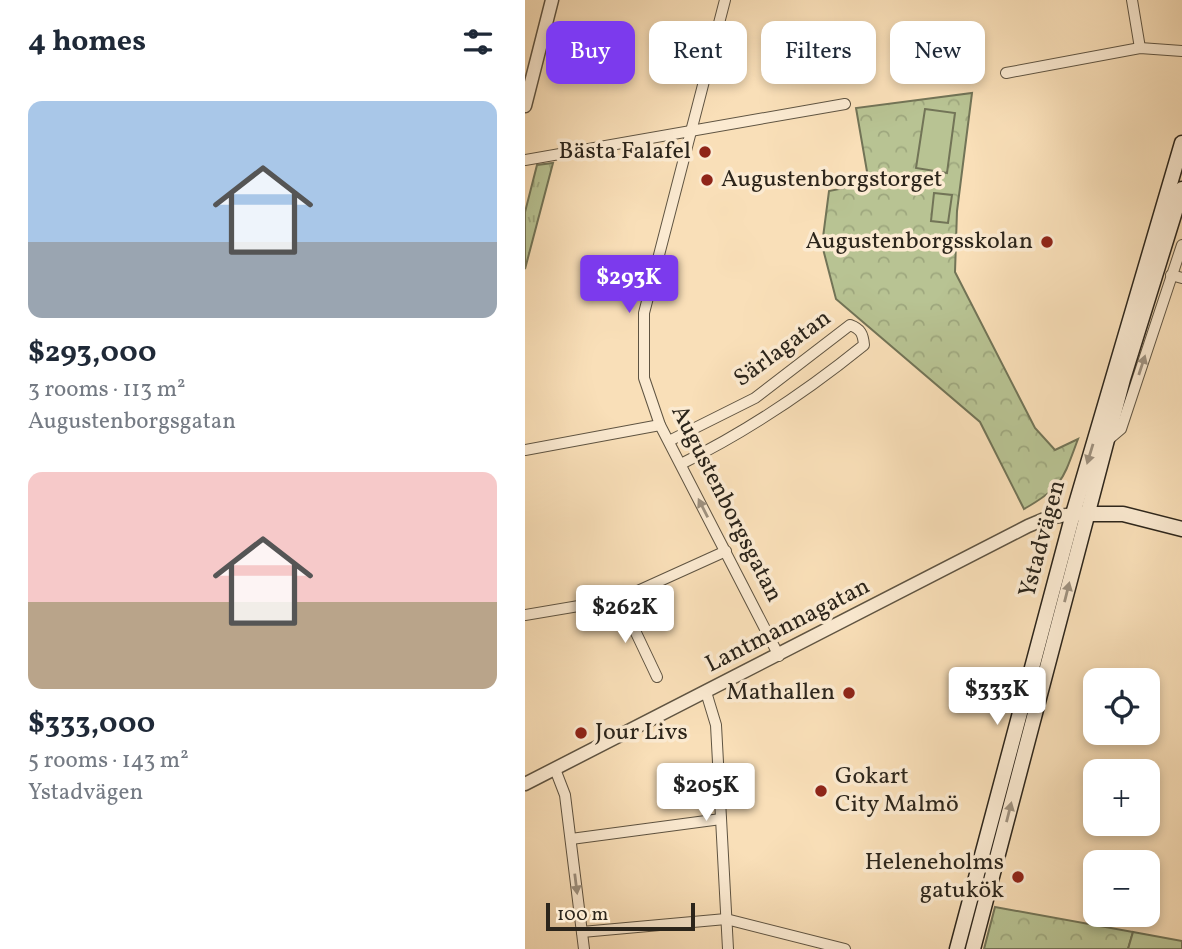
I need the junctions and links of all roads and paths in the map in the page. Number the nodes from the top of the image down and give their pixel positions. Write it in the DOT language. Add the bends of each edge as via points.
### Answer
graph roads {
  1 [pos="552,0"];
  2 [pos="726,0"];
  3 [pos="1132,0"];
  4 [pos="1140,48"];
  5 [pos="1182,51"];
  6 [pos="1006,73"];
  7 [pos="845,104"];
  8 [pos="525,106"];
  9 [pos="689,132"];
  10 [pos="1182,143"];
  11 [pos="525,160"];
  12 [pos="1182,189"];
  13 [pos="1182,245"];
  14 [pos="1177,277"];
  15 [pos="660,425"];
  16 [pos="1108,440"];
  17 [pos="669,441"];
  18 [pos="525,450"];
  19 [pos="681,464"];
  20 [pos="1080,514"];
  21 [pos="1182,529"];
  22 [pos="726,551"];
  23 [pos="620,599"];
  24 [pos="525,615"];
  25 [pos="779,656"];
  26 [pos="657,677"];
  27 [pos="706,692"];
  28 [pos="555,769"];
  29 [pos="525,784"];
  30 [pos="721,819"];
  31 [pos="571,839"];
  32 [pos="726,919"];
  33 [pos="582,932"];
  34 [pos="584,949"];
  35 [pos="728,949"];
  36 [pos="845,949"];
  37 [pos="957,949"];
  38 [pos="973,949"];
  1 -- 8 [label="street"];
  2 -- 9 [label="street, Augustenborgsgatan"];
  3 -- 4 [label="street"];
  4 -- 5 [label="street"];
  4 -- 6 [label="street"];
  7 -- 9 [label="street"];
  9 -- 11 [label="street"];
  9 -- 15 [label="street, Augustenborgsgatan" via="644,313 644,378"];
  10 -- 20 [label="main road, Ystadvägen, one-way"];
  12 -- 16 [label="main road, Ystadvägen"];
  13 -- 14 [label="street, Ystadvägen"];
  16 -- 14 [label="street, Ystadvägen, one-way" via="1121,429"];
  15 -- 17 [label="street, Augustenborgsgatan"];
  15 -- 18 [label="street"];
  16 -- 20 [label="main road, Ystadvägen"];
  17 -- 19 [label="street, Augustenborgsgatan"];
  17 -- 19 [label="street, Särlagatan" via="755,398 850,325 863,335 864,345 802,395"];
  22 -- 19 [label="street, Augustenborgsgatan, one-way"];
  20 -- 21 [label="main road" via="1123,514"];
  20 -- 25 [label="street, Lantmannagatan" via="1047,518 1028,526"];
  20 -- 37 [label="main road, Ystadvägen"];
  38 -- 20 [label="main road, Ystadvägen, one-way"];
  22 -- 23 [label="street"];
  22 -- 25 [label="street, Augustenborgsgatan"];
  23 -- 24 [label="street"];
  23 -- 26 [label="street"];
  25 -- 27 [label="street, Lantmannagatan"];
  27 -- 28 [label="street, Lantmannagatan"];
  27 -- 30 [label="street" via="716,725"];
  28 -- 29 [label="street, Lantmannagatan"];
  28 -- 31 [label="street" via="565,795"];
  30 -- 31 [label="street"];
  30 -- 32 [label="street"];
  31 -- 33 [label="street, one-way"];
  32 -- 33 [label="street"];
  32 -- 35 [label="street"];
  32 -- 36 [label="street"];
  33 -- 34 [label="street"];
}
